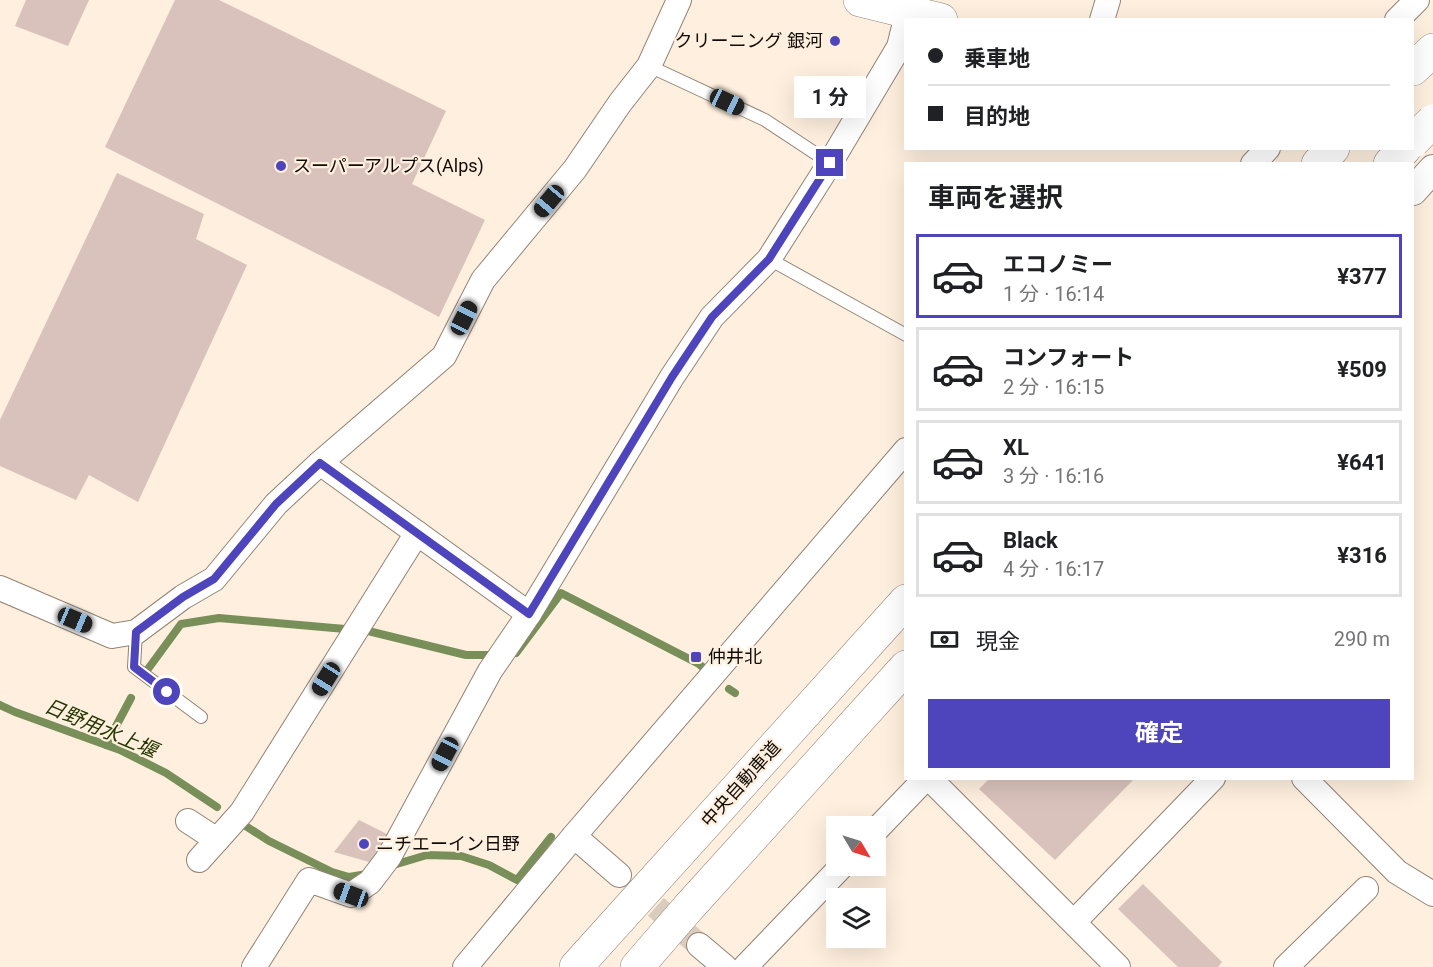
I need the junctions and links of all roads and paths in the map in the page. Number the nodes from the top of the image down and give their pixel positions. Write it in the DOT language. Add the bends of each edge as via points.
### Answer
graph roads {
  1 [pos="679,0"];
  2 [pos="860,0"];
  3 [pos="1108,0"];
  4 [pos="1417,0"];
  5 [pos="910,6"];
  6 [pos="937,18"];
  7 [pos="1103,18"];
  8 [pos="1399,18"];
  9 [pos="904,28"];
  10 [pos="1433,50"];
  11 [pos="649,66"];
  12 [pos="1414,68"];
  13 [pos="1433,121"];
  14 [pos="1414,124"];
  15 [pos="1433,129"];
  16 [pos="1414,140"];
  17 [pos="1266,150"];
  18 [pos="1331,150"];
  19 [pos="1403,150"];
  20 [pos="1255,162"];
  21 [pos="1320,162"];
  22 [pos="1392,162"];
  23 [pos="830,163"];
  24 [pos="1433,169"];
  25 [pos="1414,189"];
  26 [pos="769,259"];
  27 [pos="904,334"];
  28 [pos="904,452"];
  29 [pos="320,463"];
  30 [pos="417,533"];
  31 [pos="0,588"];
  32 [pos="904,603"];
  33 [pos="529,614"];
  34 [pos="136,632"];
  35 [pos="904,669"];
  36 [pos="201,717"];
  37 [pos="925,780"];
  38 [pos="929,780"];
  39 [pos="1212,780"];
  40 [pos="1306,780"];
  41 [pos="886,820"];
  42 [pos="188,821"];
  43 [pos="574,836"];
  44 [pos="217,840"];
  45 [pos="199,860"];
  46 [pos="619,875"];
  47 [pos="832,876"];
  48 [pos="1366,889"];
  49 [pos="1433,894"];
  50 [pos="1074,922"];
  51 [pos="699,945"];
  52 [pos="254,967"];
  53 [pos="465,967"];
  54 [pos="576,967"];
  55 [pos="637,967"];
  56 [pos="725,967"];
  57 [pos="745,967"];
  58 [pos="1118,967"];
  59 [pos="1286,967"];
  1 -- 11 [label="street"];
  2 -- 5 [label="main road"];
  3 -- 7 [label="street"];
  4 -- 8 [label="street"];
  5 -- 6 [label="main road"];
  9 -- 23 [label="street" via="899,47"];
  10 -- 12 [label="main road"];
  11 -- 23 [label="lane" via="765,120"];
  11 -- 29 [label="street" via="575,169 483,280 444,356"];
  13 -- 16 [label="main road, bridge"];
  14 -- 15 [label="main road"];
  17 -- 20 [label="street"];
  18 -- 21 [label="main road"];
  19 -- 22 [label="main road"];
  23 -- 26 [label="street"];
  24 -- 25 [label="street"];
  26 -- 27 [label="lane"];
  26 -- 33 [label="street" via="706,325"];
  28 -- 43 [label="street"];
  29 -- 30 [label="street"];
  29 -- 34 [label="street" via="276,504 214,579"];
  30 -- 33 [label="street"];
  30 -- 44 [label="street" via="242,812"];
  31 -- 34 [label="street" via="112,636"];
  32 -- 54 [label="main road, 中央自動車道"];
  33 -- 52 [label="street" via="490,671 389,857 370,882 351,895 309,880"];
  34 -- 36 [label="lane" via="134,667"];
  35 -- 55 [label="main road"];
  37 -- 41 [label="street"];
  38 -- 50 [label="street"];
  39 -- 50 [label="street"];
  40 -- 49 [label="street" via="1397,872"];
  42 -- 44 [label="street"];
  43 -- 46 [label="street"];
  43 -- 53 [label="street"];
  44 -- 45 [label="street"];
  47 -- 57 [label="street"];
  48 -- 59 [label="street"];
  50 -- 58 [label="street"];
  51 -- 56 [label="street"];
}
